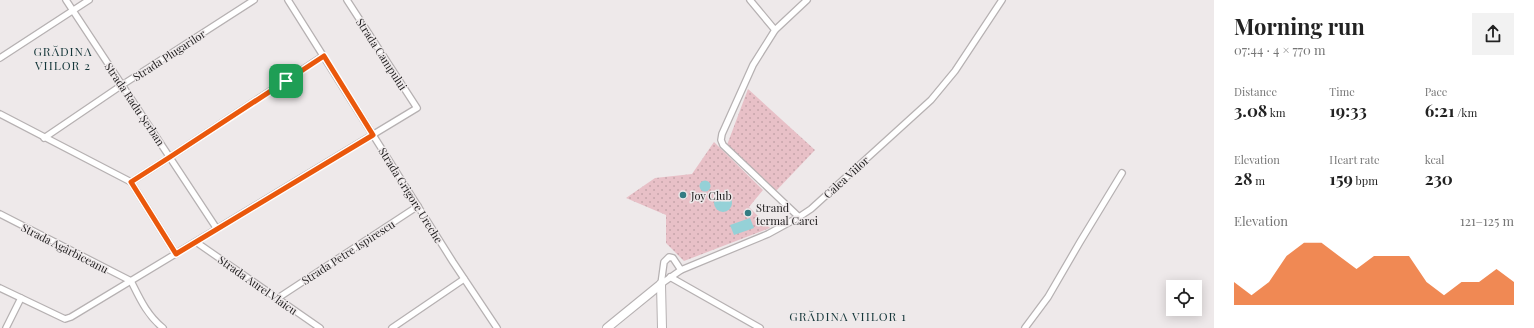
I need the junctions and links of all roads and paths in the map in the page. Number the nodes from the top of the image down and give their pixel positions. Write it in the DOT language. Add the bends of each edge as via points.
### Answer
graph roads {
  1 [pos="66,0"];
  2 [pos="89,0"];
  3 [pos="254,0"];
  4 [pos="288,0"];
  5 [pos="347,0"];
  6 [pos="750,0"];
  7 [pos="808,0"];
  8 [pos="1002,0"];
  9 [pos="73,11"];
  10 [pos="775,30"];
  11 [pos="324,56"];
  12 [pos="0,58"];
  13 [pos="122,85"];
  14 [pos="0,115"];
  15 [pos="373,135"];
  16 [pos="44,138"];
  17 [pos="170,157"];
  18 [pos="1122,173"];
  19 [pos="131,182"];
  20 [pos="418,206"];
  21 [pos="0,214"];
  22 [pos="799,217"];
  23 [pos="217,229"];
  24 [pos="196,242"];
  25 [pos="176,254"];
  26 [pos="681,270"];
  27 [pos="670,277"];
  28 [pos="464,279"];
  29 [pos="130,281"];
  30 [pos="661,284"];
  31 [pos="0,288"];
  32 [pos="20,298"];
  33 [pos="278,298"];
  34 [pos="6,328"];
  35 [pos="163,328"];
  36 [pos="320,328"];
  37 [pos="392,328"];
  38 [pos="497,328"];
  39 [pos="607,328"];
  40 [pos="662,328"];
  41 [pos="760,328"];
  42 [pos="1025,328"];
  1 -- 9 [label="street, Strada Radu Șerban"];
  2 -- 9 [label="street"];
  3 -- 13 [label="street, Strada Plugarilor"];
  4 -- 11 [label="street, Strada Grigore Ureche"];
  5 -- 15 [label="street, Strada Campului" via="417,108"];
  6 -- 10 [label="street"];
  7 -- 10 [label="street"];
  8 -- 22 [label="street, Calea Viilor" via="955,71 932,100"];
  9 -- 12 [label="street"];
  9 -- 13 [label="street, Strada Radu Șerban"];
  10 -- 22 [label="street" via="753,65 721,140"];
  11 -- 15 [label="street, Strada Grigore Ureche"];
  11 -- 17 [label="street"];
  13 -- 16 [label="street, Strada Plugarilor"];
  13 -- 17 [label="street, Strada Radu Șerban"];
  14 -- 16 [label="street"];
  15 -- 20 [label="street, Strada Grigore Ureche"];
  15 -- 23 [label="street"];
  16 -- 19 [label="street"];
  17 -- 19 [label="street"];
  17 -- 23 [label="street, Strada Radu Șerban"];
  18 -- 42 [label="street" via="1048,297"];
  19 -- 25 [label="street"];
  20 -- 28 [label="street, Strada Grigore Ureche"];
  20 -- 33 [label="street, Strada Petre Ispirescu"];
  21 -- 29 [label="street, Strada Agârbiceanu"];
  22 -- 26 [label="street, Calea Viilor" via="768,234"];
  23 -- 24 [label="street"];
  24 -- 25 [label="street"];
  24 -- 33 [label="street, Strada Aurel Vlaicu"];
  25 -- 29 [label="street"];
  26 -- 27 [label="street, Calea Viilor"];
  26 -- 30 [label="street" via="673,258 666,259"];
  27 -- 30 [label="street, Calea Viilor"];
  27 -- 41 [label="street"];
  28 -- 37 [label="street"];
  28 -- 38 [label="street, Strada Grigore Ureche"];
  29 -- 32 [label="street" via="65,319"];
  29 -- 35 [label="street" via="146,311"];
  30 -- 39 [label="street, Calea Viilor"];
  30 -- 40 [label="street"];
  31 -- 32 [label="street"];
  32 -- 34 [label="street"];
  33 -- 36 [label="street, Strada Aurel Vlaicu"];
}
